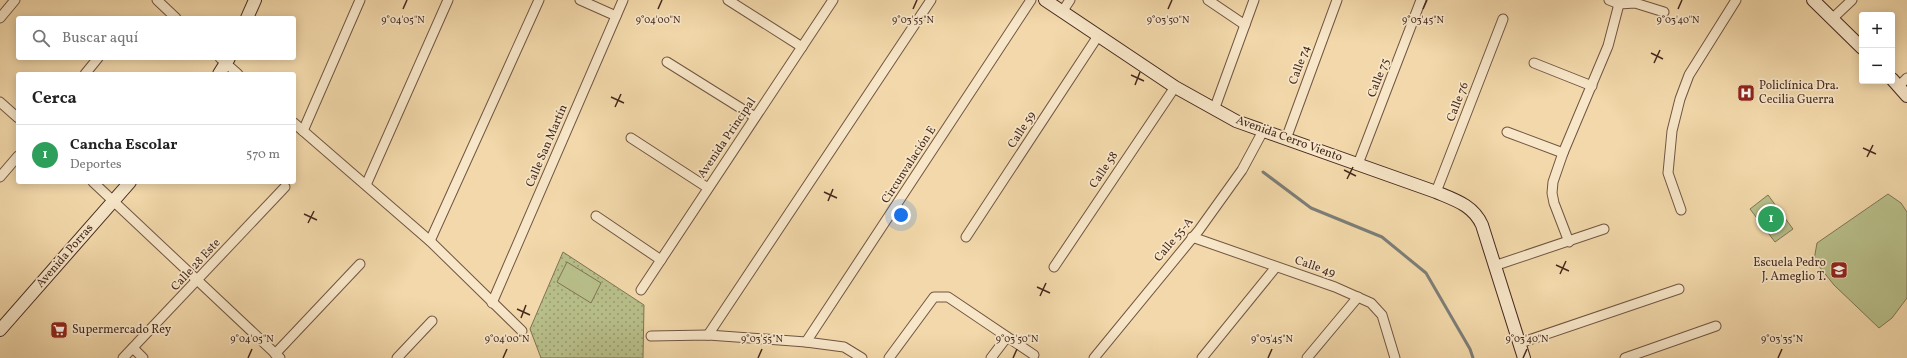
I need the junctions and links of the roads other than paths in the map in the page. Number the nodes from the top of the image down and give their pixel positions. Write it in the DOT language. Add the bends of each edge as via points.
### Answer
graph roads {
  1 [pos="15,0"];
  2 [pos="156,0"];
  3 [pos="255,0"];
  4 [pos="360,0"];
  5 [pos="448,0"];
  6 [pos="539,0"];
  7 [pos="580,0"];
  8 [pos="623,0"];
  9 [pos="728,0"];
  10 [pos="833,0"];
  11 [pos="931,0"];
  12 [pos="1031,0"];
  13 [pos="1045,0"];
  14 [pos="1070,0"];
  15 [pos="1208,0"];
  16 [pos="1254,0"];
  17 [pos="1337,0"];
  18 [pos="1421,0"];
  19 [pos="1609,0"];
  20 [pos="1736,0"];
  21 [pos="1813,0"];
  22 [pos="1852,0"];
  23 [pos="1619,4"];
  24 [pos="1062,12"];
  25 [pos="1664,12"];
  26 [pos="174,16"];
  27 [pos="248,16"];
  28 [pos="616,16"];
  29 [pos="0,18"];
  30 [pos="1833,18"];
  31 [pos="1502,20"];
  32 [pos="1245,25"];
  33 [pos="1098,36"];
  34 [pos="1859,45"];
  35 [pos="802,47"];
  36 [pos="96,60"];
  37 [pos="667,62"];
  38 [pos="1534,63"];
  39 [pos="223,64"];
  40 [pos="87,72"];
  41 [pos="235,72"];
  42 [pos="1899,81"];
  43 [pos="1592,86"];
  44 [pos="1175,87"];
  45 [pos="1907,96"];
  46 [pos="0,102"];
  47 [pos="1214,110"];
  48 [pos="16,116"];
  49 [pos="755,117"];
  50 [pos="296,125"];
  51 [pos="303,131"];
  52 [pos="1263,131"];
  53 [pos="1507,132"];
  54 [pos="631,138"];
  55 [pos="1286,139"];
  56 [pos="1563,153"];
  57 [pos="16,158"];
  58 [pos="1358,164"];
  59 [pos="0,177"];
  60 [pos="95,184"];
  61 [pos="128,184"];
  62 [pos="366,186"];
  63 [pos="285,187"];
  64 [pos="708,188"];
  65 [pos="1436,192"];
  66 [pos="114,200"];
  67 [pos="1681,210"];
  68 [pos="596,216"];
  69 [pos="1604,229"];
  70 [pos="966,237"];
  71 [pos="1192,237"];
  72 [pos="430,241"];
  73 [pos="1569,242"];
  74 [pos="661,260"];
  75 [pos="360,264"];
  76 [pos="1276,266"];
  77 [pos="1494,266"];
  78 [pos="1054,267"];
  79 [pos="198,280"];
  80 [pos="1679,289"];
  81 [pos="641,290"];
  82 [pos="1358,297"];
  83 [pos="492,302"];
  84 [pos="432,321"];
  85 [pos="1716,326"];
  86 [pos="0,330"];
  87 [pos="522,331"];
  88 [pos="708,335"];
  89 [pos="650,336"];
  90 [pos="1007,337"];
  91 [pos="806,342"];
  92 [pos="1520,343"];
  93 [pos="133,348"];
  94 [pos="1034,355"];
  95 [pos="277,356"];
  96 [pos="123,358"];
  97 [pos="143,358"];
  98 [pos="397,358"];
  99 [pos="862,358"];
  100 [pos="889,358"];
  101 [pos="991,358"];
  102 [pos="1094,358"];
  103 [pos="1202,358"];
  104 [pos="1307,358"];
  105 [pos="1395,358"];
  106 [pos="1524,358"];
  107 [pos="1625,358"];
  1 -- 29 [label="street"];
  2 -- 26 [label="street"];
  3 -- 27 [label="street"];
  4 -- 51 [label="street"];
  5 -- 62 [label="street"];
  6 -- 72 [label="street"];
  7 -- 28 [label="street"];
  8 -- 28 [label="street, Calle San Martín"];
  9 -- 35 [label="street"];
  10 -- 35 [label="street, Avenida Principal"];
  11 -- 88 [label="street"];
  12 -- 91 [label="street, Circunvalación E"];
  13 -- 24 [label="street, Avenida Cerro Viento"];
  14 -- 24 [label="street"];
  15 -- 32 [label="street"];
  16 -- 32 [label="street"];
  17 -- 55 [label="street, Calle 74"];
  18 -- 58 [label="street, Calle 75"];
  19 -- 23 [label="street"];
  20 -- 67 [label="street" via="1689,75 1680,99 1672,131 1668,173"];
  21 -- 30 [label="street"];
  22 -- 30 [label="street"];
  23 -- 25 [label="street" via="1635,2"];
  23 -- 43 [label="street" via="1608,46"];
  24 -- 33 [label="street, Avenida Cerro Viento"];
  28 -- 83 [label="street, Calle San Martín"];
  30 -- 34 [label="street"];
  31 -- 65 [label="street, Calle 76"];
  32 -- 47 [label="street"];
  33 -- 44 [label="street, Avenida Cerro Viento"];
  33 -- 70 [label="street, Calle 59"];
  35 -- 49 [label="street, Avenida Principal"];
  36 -- 40 [label="street"];
  37 -- 49 [label="street"];
  38 -- 43 [label="street"];
  39 -- 41 [label="street"];
  42 -- 45 [label="street"];
  43 -- 56 [label="street"];
  44 -- 47 [label="street, Avenida Cerro Viento"];
  44 -- 78 [label="street, Calle 58"];
  46 -- 48 [label="street"];
  47 -- 52 [label="street, Avenida Cerro Viento"];
  49 -- 64 [label="street, Avenida Principal"];
  50 -- 51 [label="street"];
  51 -- 62 [label="street"];
  52 -- 55 [label="street, Avenida Cerro Viento"];
  52 -- 71 [label="street, Calle 55-A" via="1242,170"];
  53 -- 56 [label="street"];
  54 -- 64 [label="street"];
  55 -- 58 [label="street, Avenida Cerro Viento"];
  56 -- 73 [label="street" via="1552,193"];
  57 -- 59 [label="street"];
  58 -- 65 [label="street, Avenida Cerro Viento"];
  60 -- 66 [label="street"];
  61 -- 66 [label="street, Avenida Porras"];
  62 -- 72 [label="street"];
  63 -- 79 [label="street, Calle 28 Este"];
  64 -- 74 [label="street, Avenida Principal"];
  65 -- 77 [label="street, Avenida Cerro Viento" via="1473,210 1482,225"];
  66 -- 79 [label="street"];
  66 -- 86 [label="street, Avenida Porras"];
  68 -- 74 [label="street"];
  69 -- 73 [label="street"];
  71 -- 76 [label="street, Calle 49"];
  71 -- 102 [label="street, Calle 55-A"];
  72 -- 83 [label="street"];
  73 -- 77 [label="street"];
  74 -- 81 [label="street, Avenida Principal"];
  75 -- 95 [label="street"];
  76 -- 82 [label="street, Calle 49"];
  76 -- 103 [label="street"];
  77 -- 92 [label="street, Avenida Cerro Viento"];
  79 -- 93 [label="street, Calle 28 Este"];
  79 -- 95 [label="street"];
  80 -- 92 [label="street"];
  82 -- 104 [label="street"];
  82 -- 105 [label="street, Calle 49" via="1371,303 1382,315"];
  83 -- 87 [label="street"];
  84 -- 98 [label="street"];
  85 -- 107 [label="street"];
  88 -- 89 [label="street"];
  88 -- 91 [label="street"];
  90 -- 94 [label="street"];
  90 -- 100 [label="street" via="948,297 934,297"];
  90 -- 101 [label="street"];
  91 -- 99 [label="street" via="844,347"];
  92 -- 106 [label="street, Avenida Cerro Viento"];
  93 -- 96 [label="street, Calle 28 Este"];
  93 -- 97 [label="street"];
}
